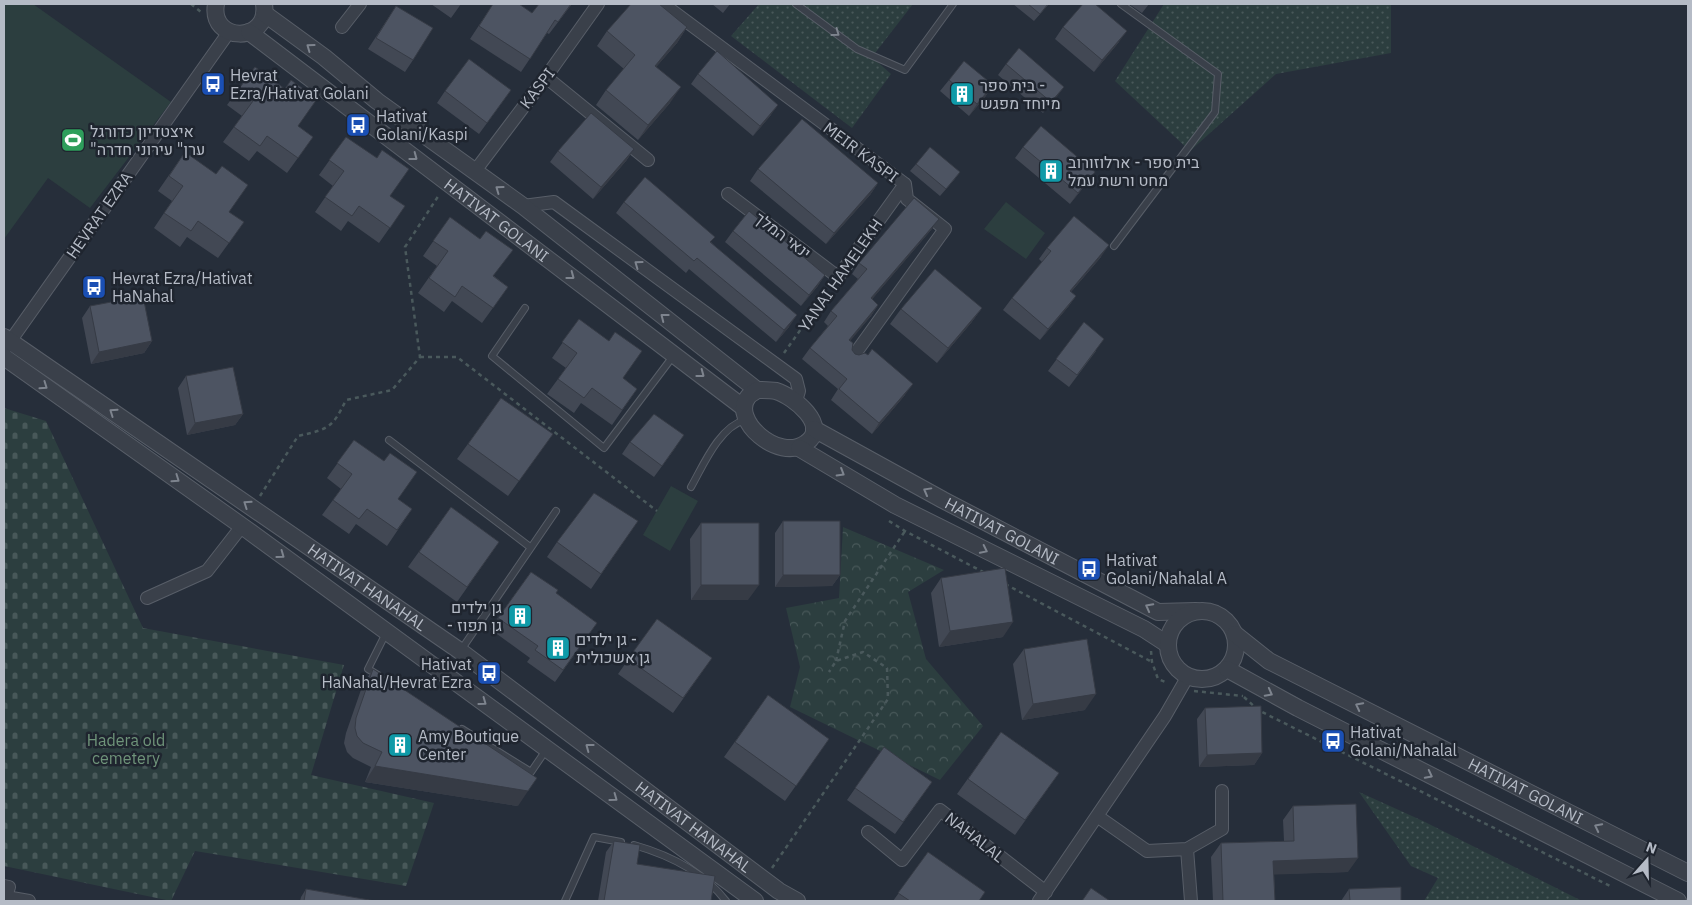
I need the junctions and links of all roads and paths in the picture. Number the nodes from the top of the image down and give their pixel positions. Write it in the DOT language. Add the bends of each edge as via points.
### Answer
graph roads {
  1 [pos="216,4"];
  2 [pos="360,4"];
  3 [pos="598,4"];
  4 [pos="663,4"];
  5 [pos="796,4"];
  6 [pos="953,4"];
  7 [pos="1121,4"];
  8 [pos="265,9"];
  9 [pos="342,27"];
  10 [pos="229,32"];
  11 [pos="249,32"];
  12 [pos="546,77"];
  13 [pos="648,160"];
  14 [pos="475,171"];
  15 [pos="448,183"];
  16 [pos="904,184"];
  17 [pos="728,194"];
  18 [pos="523,206"];
  19 [pos="1114,246"];
  20 [pos="838,276"];
  21 [pos="525,308"];
  22 [pos="6,343"];
  23 [pos="675,354"];
  24 [pos="420,357"];
  25 [pos="4,358"];
  26 [pos="852,358"];
  27 [pos="776,365"];
  28 [pos="758,390"];
  29 [pos="796,401"];
  30 [pos="746,414"];
  31 [pos="814,429"];
  32 [pos="389,440"];
  33 [pos="799,448"];
  34 [pos="691,487"];
  35 [pos="252,508"];
  36 [pos="556,511"];
  37 [pos="657,511"];
  38 [pos="915,516"];
  39 [pos="242,526"];
  40 [pos="530,547"];
  41 [pos="147,598"];
  42 [pos="1196,611"];
  43 [pos="386,632"];
  44 [pos="1235,634"];
  45 [pos="1168,644"];
  46 [pos="460,650"];
  47 [pos="836,660"];
  48 [pos="1227,669"];
  49 [pos="829,672"];
  50 [pos="1188,676"];
  51 [pos="384,679"];
  52 [pos="1243,696"];
  53 [pos="457,726"];
  54 [pos="546,748"];
  55 [pos="1222,791"];
  56 [pos="1097,816"];
  57 [pos="868,832"];
  58 [pos="1187,849"];
  59 [pos="695,865"];
  60 [pos="1688,873"];
  61 [pos="764,879"];
  62 [pos="4,886"];
  63 [pos="1614,888"];
  64 [pos="1043,896"];
  65 [pos="30,901"];
  66 [pos="565,901"];
  67 [pos="726,901"];
  68 [pos="755,901"];
  69 [pos="796,901"];
  70 [pos="1191,901"];
  71 [pos="1678,901"];
  1 -- 10 [label="street" via="218,21"];
  2 -- 9 [label="street"];
  3 -- 12 [label="street, KASPI"];
  4 -- 16 [label="street, MEIR KASPI"];
  5 -- 6 [label="lane, one-way" via="857,48 905,70"];
  7 -- 19 [label="lane" via="1218,74 1216,112"];
  8 -- 11 [label="street" via="262,22"];
  14 -- 8 [label="street, HATIVAT GOLANI, one-way" via="377,101"];
  10 -- 11 [label="street"];
  10 -- 22 [label="street, HEVRAT EZRA"];
  11 -- 15 [label="street, HATIVAT GOLANI, one-way"];
  12 -- 13 [label="street"];
  12 -- 14 [label="street, KASPI"];
  18 -- 14 [label="street, HATIVAT GOLANI, one-way"];
  15 -- 23 [label="street, HATIVAT GOLANI, one-way"];
  15 -- 24 [label="path" via="405,247"];
  16 -- 20 [label="street, YANAI HAMELEKH"];
  16 -- 26 [label="street, MEIR KASPI" via="907,198 945,229"];
  17 -- 20 [label="street, ינאי המלך"];
  27 -- 18 [label="street, HATIVAT GOLANI, one-way" via="554,202"];
  28 -- 18 [label="street, HATIVAT GOLANI, one-way"];
  20 -- 27 [label="path, YANAI HAMELEKH"];
  21 -- 23 [label="lane" via="492,356 604,448"];
  35 -- 22 [label="street, HATIVAT HANAHAL, one-way"];
  23 -- 30 [label="street, HATIVAT GOLANI, one-way"];
  24 -- 35 [label="path" via="392,390 346,400 338,417 324,430 298,436"];
  24 -- 37 [label="path" via="457,357"];
  25 -- 39 [label="street, HATIVAT HANAHAL, one-way"];
  27 -- 29 [label="street, HATIVAT GOLANI" via="796,379 799,391"];
  28 -- 29 [label="street" via="775,391"];
  28 -- 30 [label="street" via="748,397"];
  29 -- 31 [label="street" via="805,410"];
  30 -- 33 [label="street" via="756,432 774,445 785,449"];
  30 -- 34 [label="lane" via="718,440"];
  31 -- 33 [label="street" via="809,441"];
  42 -- 31 [label="street, HATIVAT GOLANI, one-way" via="1158,612"];
  32 -- 40 [label="lane"];
  33 -- 38 [label="street, HATIVAT GOLANI, one-way"];
  35 -- 46 [label="street, HATIVAT HANAHAL"];
  36 -- 40 [label="lane"];
  38 -- 45 [label="street, HATIVAT GOLANI, one-way" via="1144,629"];
  38 -- 47 [label="path" via="845,621"];
  39 -- 41 [label="street" via="207,571"];
  39 -- 43 [label="street, HATIVAT HANAHAL, one-way"];
  40 -- 46 [label="lane"];
  42 -- 44 [label="street" via="1206,610 1224,618"];
  42 -- 45 [label="street" via="1176,622 1168,636"];
  43 -- 51 [label="lane" via="368,669"];
  43 -- 54 [label="street, HATIVAT HANAHAL, one-way"];
  44 -- 48 [label="street" via="1236,652"];
  60 -- 44 [label="street, HATIVAT GOLANI, one-way" via="1269,661"];
  45 -- 50 [label="street" via="1173,663"];
  61 -- 46 [label="street, HATIVAT HANAHAL, one-way"];
  47 -- 49 [label="path"];
  47 -- 61 [label="path" via="863,652 887,668 888,700"];
  48 -- 50 [label="street" via="1209,679"];
  48 -- 71 [label="street, HATIVAT GOLANI, one-way"];
  50 -- 56 [label="street, NAHALAL" via="1165,716"];
  52 -- 63 [label="path" via="1258,710"];
  53 -- 54 [label="lane" via="531,772"];
  54 -- 59 [label="street, HATIVAT HANAHAL, one-way"];
  55 -- 58 [label="street" via="1222,829"];
  56 -- 58 [label="street" via="1147,851"];
  56 -- 64 [label="street, NAHALAL"];
  57 -- 64 [label="street, NAHALAL" via="902,860 940,810"];
  58 -- 70 [label="street"];
  59 -- 66 [label="lane" via="594,837"];
  59 -- 67 [label="lane"];
  59 -- 68 [label="street, HATIVAT HANAHAL"];
  61 -- 69 [label="street, HATIVAT HANAHAL"];
  62 -- 65 [label="street" via="9,887 6,897"];
}
